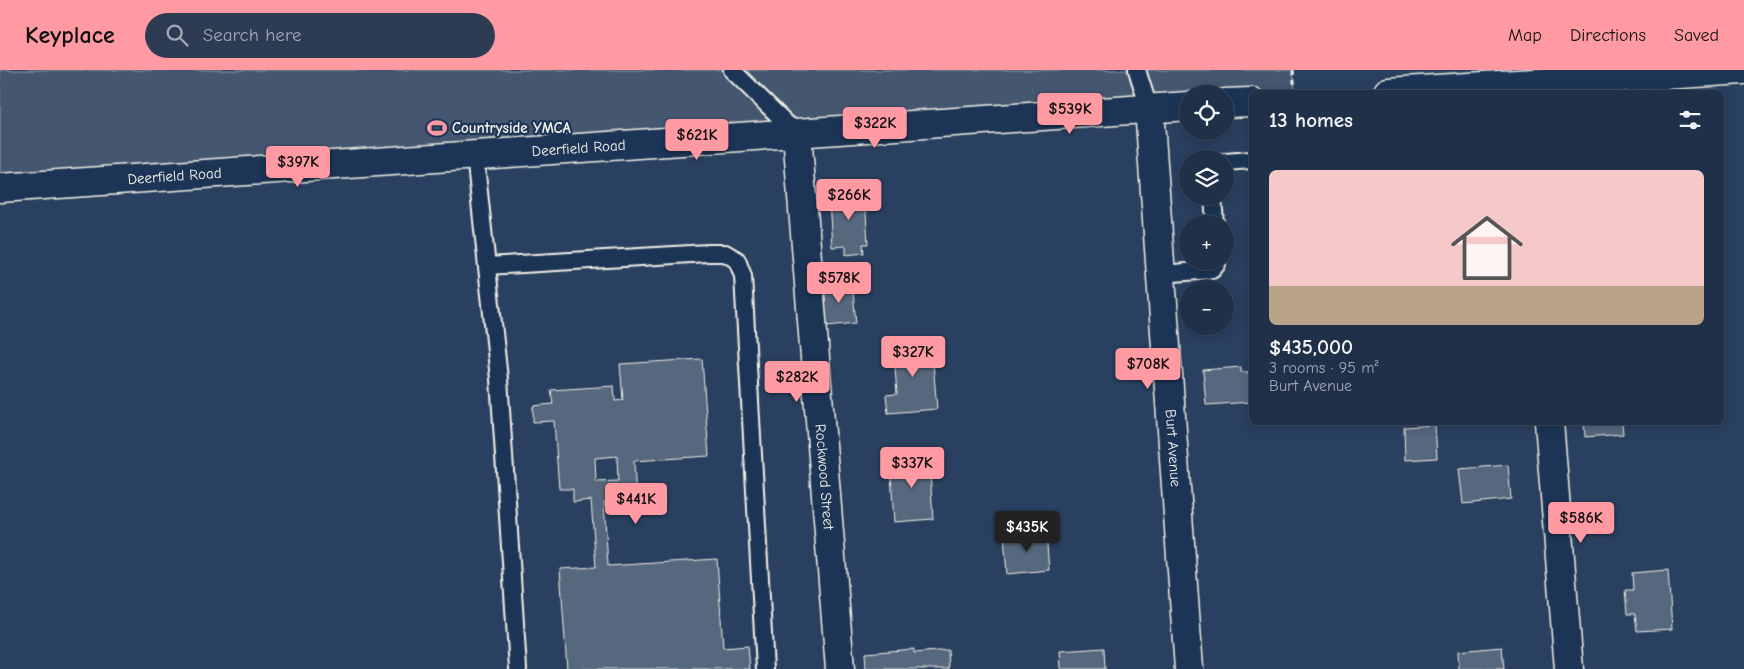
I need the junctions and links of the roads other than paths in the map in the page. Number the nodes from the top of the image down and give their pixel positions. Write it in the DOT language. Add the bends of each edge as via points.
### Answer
graph roads {
  1 [pos="732,70"];
  2 [pos="1137,70"];
  3 [pos="1744,70"];
  4 [pos="1521,88"];
  5 [pos="1454,90"];
  6 [pos="1249,102"];
  7 [pos="1234,103"];
  8 [pos="1179,106"];
  9 [pos="1149,108"];
  10 [pos="797,134"];
  11 [pos="475,155"];
  12 [pos="1249,160"];
  13 [pos="1234,161"];
  14 [pos="0,188"];
  15 [pos="487,266"];
  16 [pos="1212,270"];
  17 [pos="1161,274"];
  18 [pos="1549,425"];
  19 [pos="518,669"];
  20 [pos="765,669"];
  21 [pos="840,669"];
  22 [pos="1189,669"];
  23 [pos="1569,669"];
  1 -- 10 [label="lane"];
  2 -- 9 [label="lane"];
  3 -- 4 [label="street"];
  4 -- 5 [label="street"];
  6 -- 7 [label="street"];
  8 -- 9 [label="street, Deerfield Road"];
  9 -- 10 [label="street, Deerfield Road"];
  9 -- 17 [label="street, Burt Avenue"];
  10 -- 11 [label="street, Deerfield Road"];
  10 -- 21 [label="street, Rockwood Street"];
  11 -- 14 [label="street, Deerfield Road"];
  11 -- 15 [label="lane"];
  12 -- 13 [label="lane"];
  15 -- 19 [label="lane" via="499,378"];
  15 -- 20 [label="lane" via="708,253 725,253 737,260 742,276"];
  16 -- 17 [label="lane"];
  17 -- 22 [label="street, Burt Avenue"];
  18 -- 23 [label="street"];
}
